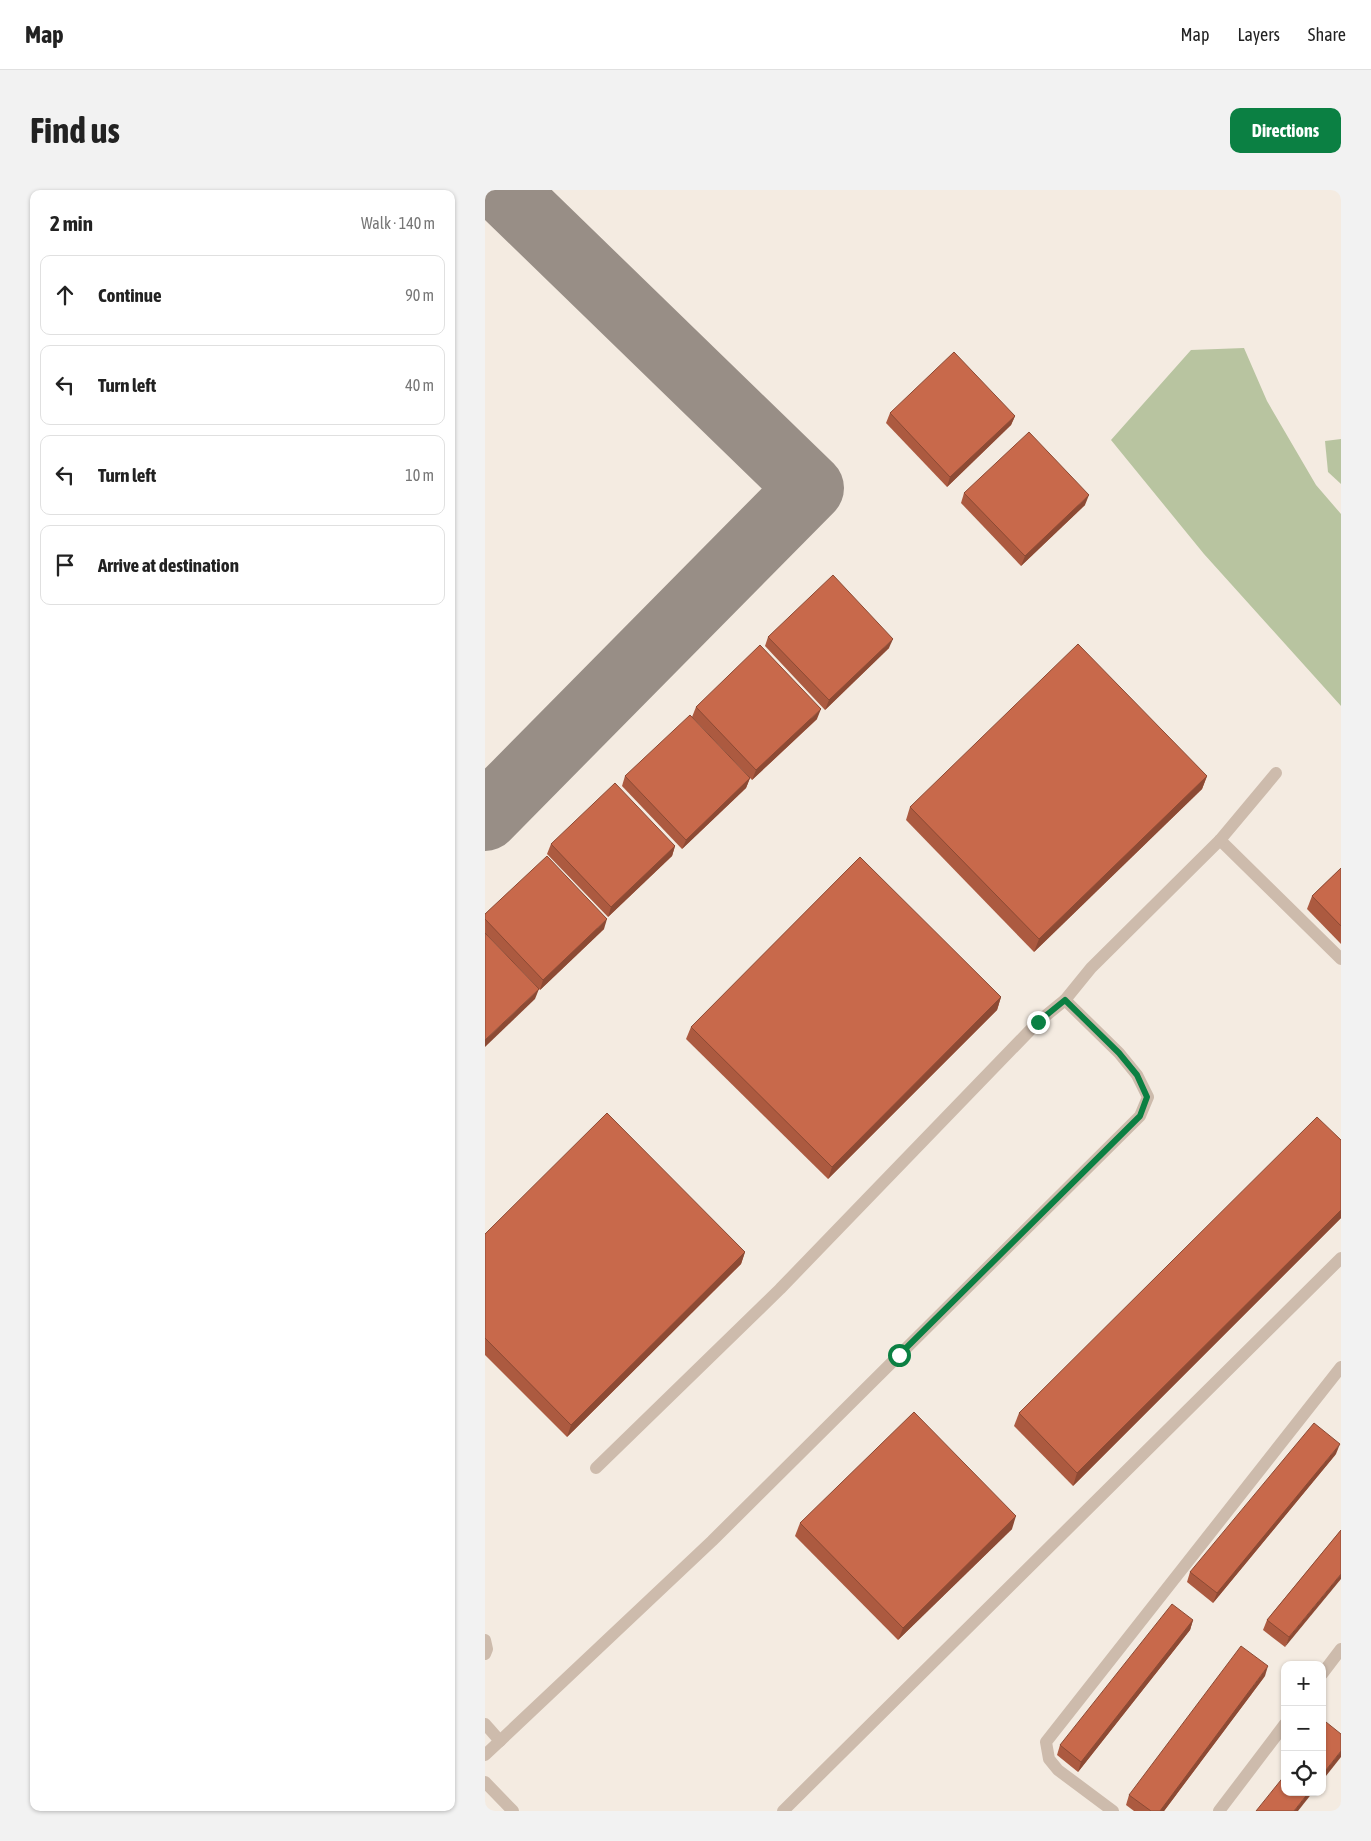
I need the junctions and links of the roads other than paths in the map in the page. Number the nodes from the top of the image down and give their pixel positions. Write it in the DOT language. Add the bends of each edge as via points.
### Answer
graph roads {
  1 [pos="1276,773"];
  2 [pos="1220,840"];
  3 [pos="1341,959"];
  4 [pos="1065,1000"];
  5 [pos="1341,1258"];
  6 [pos="1339,1374"];
  7 [pos="596,1468"];
  8 [pos="485,1640"];
  9 [pos="1341,1649"];
  10 [pos="485,1654"];
  11 [pos="1326,1669"];
  12 [pos="485,1724"];
  13 [pos="1281,1729"];
  14 [pos="500,1741"];
  15 [pos="485,1755"];
  16 [pos="485,1782"];
  17 [pos="513,1811"];
  18 [pos="783,1811"];
  19 [pos="1113,1811"];
  20 [pos="1219,1811"];
  1 -- 2 [label="street"];
  2 -- 3 [label="street"];
  2 -- 4 [label="street" via="1091,968"];
  4 -- 7 [label="street" via="1038,1022 780,1289"];
  4 -- 14 [label="street" via="1137,1075 1147,1097 1140,1116 712,1541"];
  5 -- 18 [label="street"];
  6 -- 19 [label="street" via="1046,1742 1049,1759 1058,1770"];
  8 -- 10 [label="street"];
  9 -- 11 [label="street"];
  12 -- 14 [label="street"];
  13 -- 20 [label="street"];
  14 -- 15 [label="street"];
  16 -- 17 [label="street"];
}
